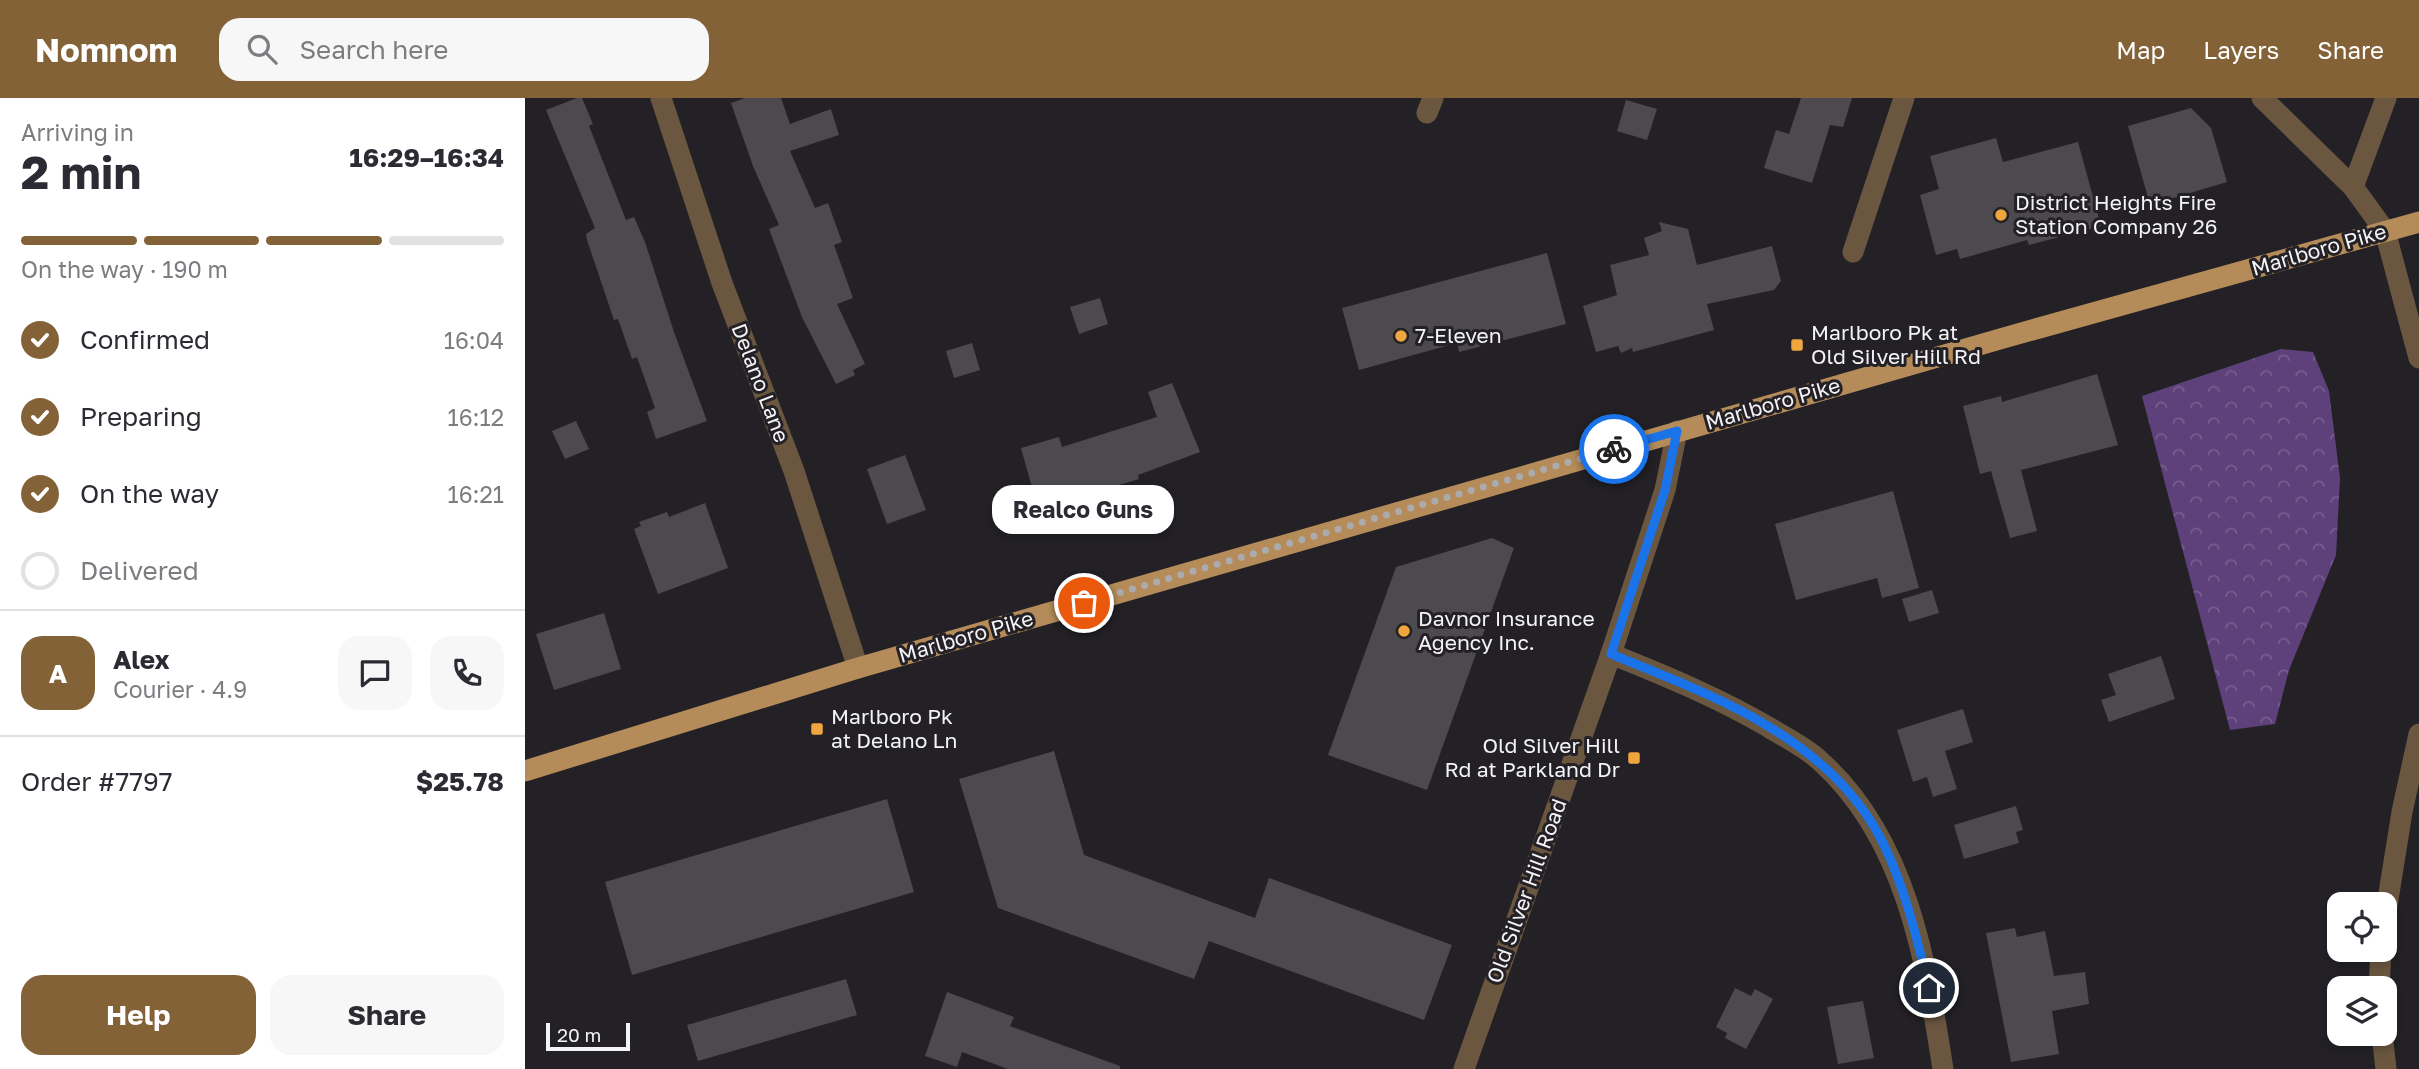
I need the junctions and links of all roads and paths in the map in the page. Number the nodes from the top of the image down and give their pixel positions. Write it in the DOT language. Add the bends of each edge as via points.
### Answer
graph roads {
  1 [pos="661,98"];
  2 [pos="1904,98"];
  3 [pos="2262,98"];
  4 [pos="2386,98"];
  5 [pos="2353,187"];
  6 [pos="2419,222"];
  7 [pos="2385,231"];
  8 [pos="1853,252"];
  9 [pos="2419,358"];
  10 [pos="1677,431"];
  11 [pos="1611,654"];
  12 [pos="858,668"];
  13 [pos="2419,734"];
  14 [pos="527,766"];
  15 [pos="2389,892"];
  16 [pos="2383,1046"];
  17 [pos="1464,1069"];
  18 [pos="1943,1069"];
  19 [pos="2386,1069"];
  1 -- 12 [label="street, Delano Lane" via="722,283 794,471"];
  2 -- 8 [label="street"];
  3 -- 5 [label="street"];
  4 -- 5 [label="street"];
  5 -- 7 [label="street"];
  6 -- 7 [label="main road, Marlboro Pike"];
  7 -- 9 [label="street"];
  7 -- 10 [label="main road, Marlboro Pike"];
  10 -- 11 [label="street, Old Silver Hill Road" via="1665,490"];
  10 -- 12 [label="main road, Marlboro Pike"];
  11 -- 17 [label="street, Old Silver Hill Road"];
  11 -- 18 [label="street" via="1706,693 1795,743 1819,759 1854,797 1884,844 1912,915"];
  12 -- 14 [label="main road, Marlboro Pike"];
  13 -- 15 [label="street"];
  16 -- 19 [label="street"];
}
